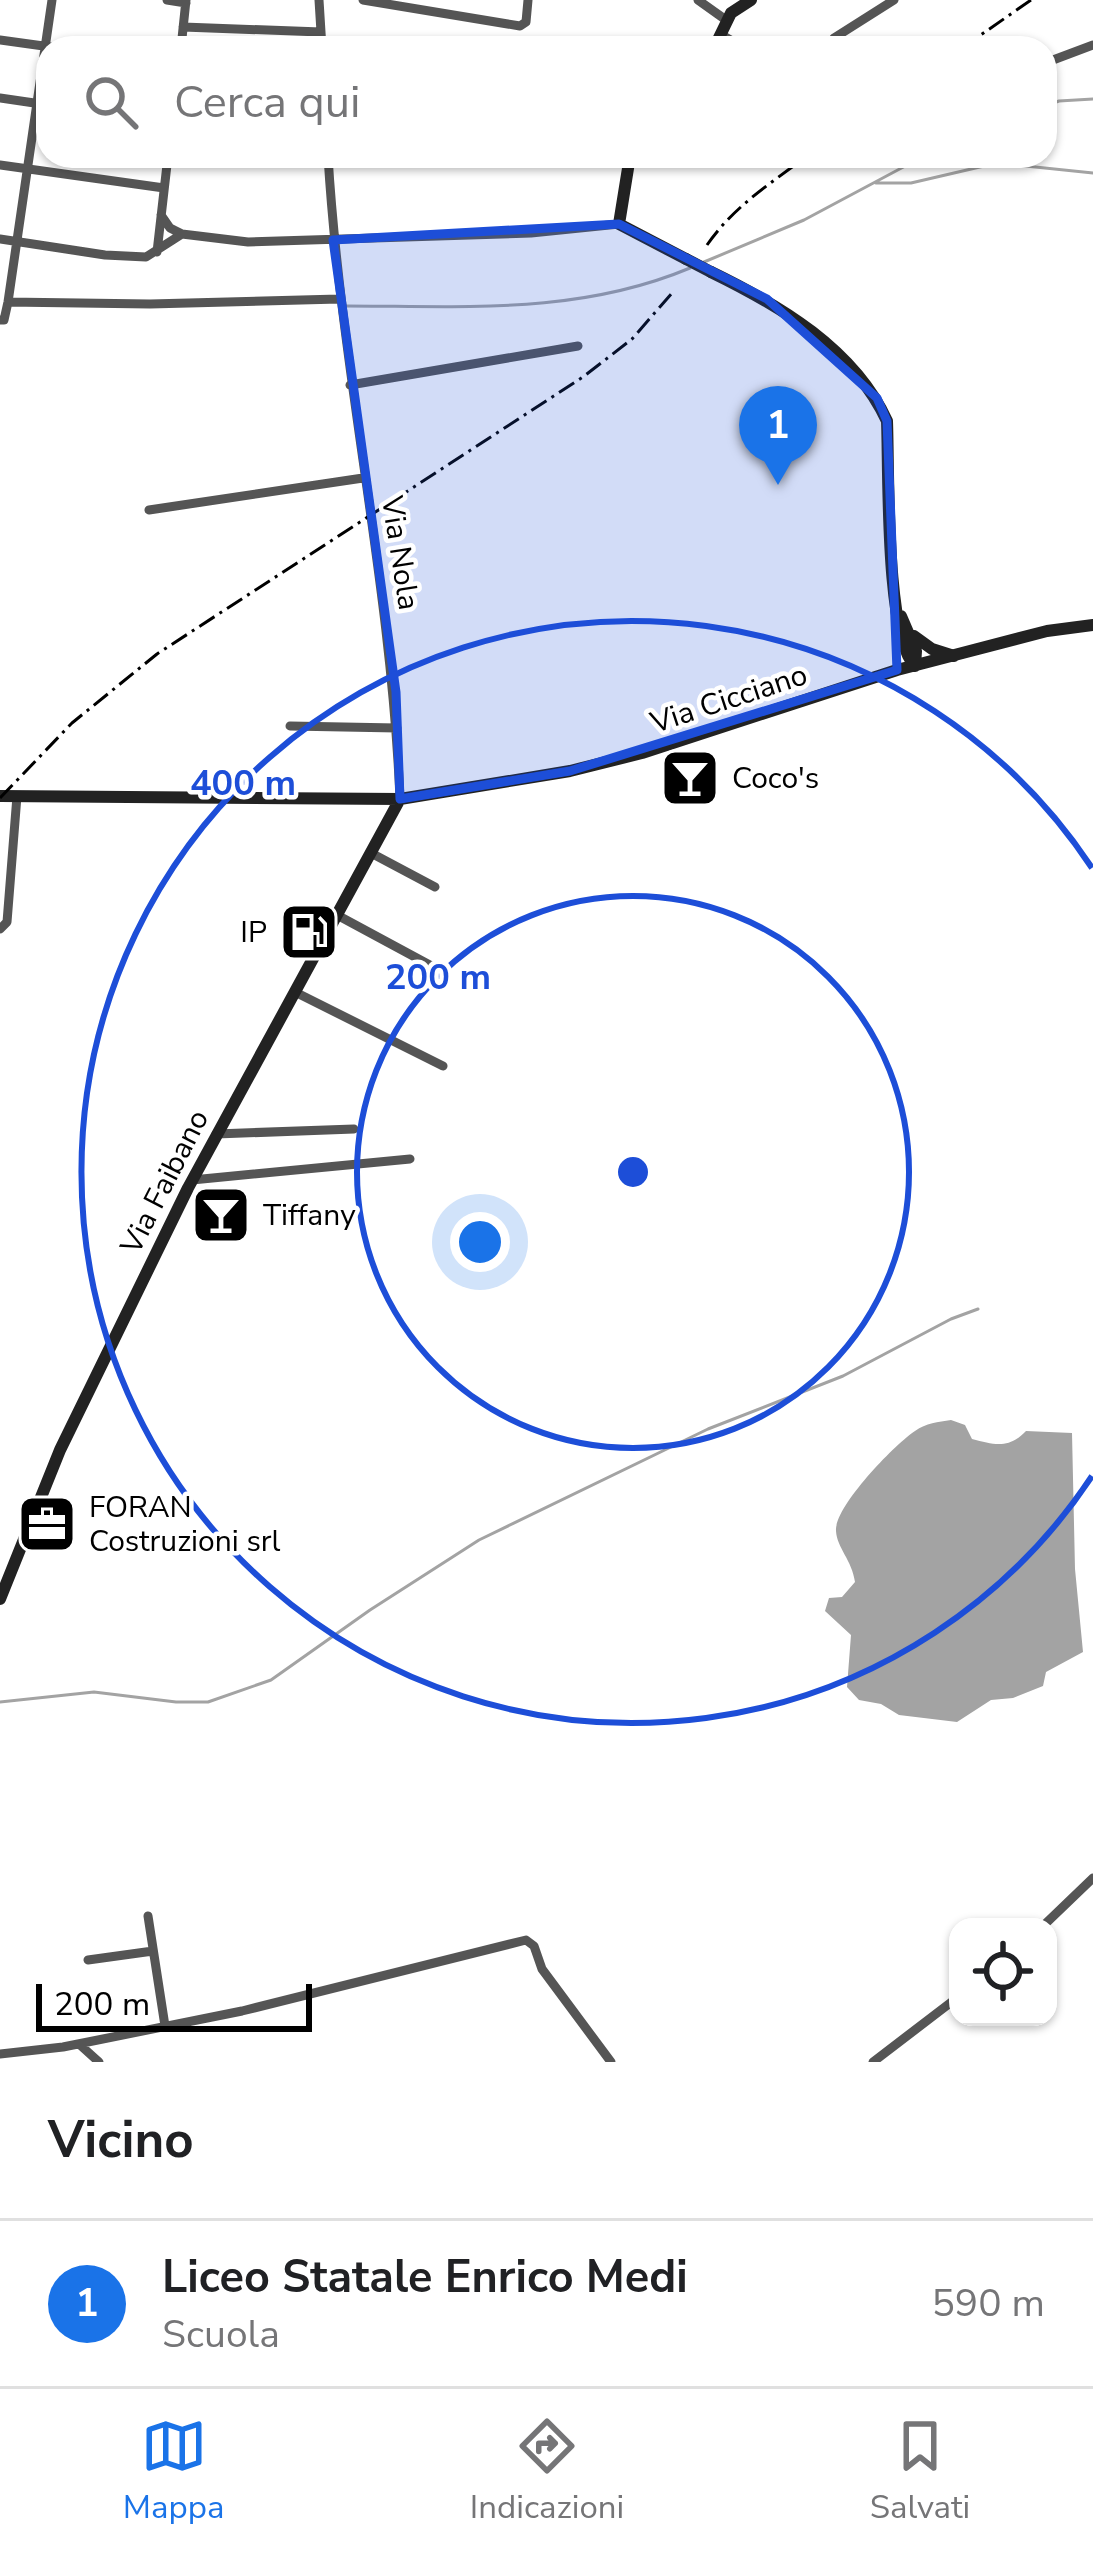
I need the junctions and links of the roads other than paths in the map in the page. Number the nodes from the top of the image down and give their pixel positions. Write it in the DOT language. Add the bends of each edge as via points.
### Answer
graph roads {
  1 [pos="52,0"];
  2 [pos="167,0"];
  3 [pos="319,0"];
  4 [pos="363,0"];
  5 [pos="528,0"];
  6 [pos="698,0"];
  7 [pos="751,0"];
  8 [pos="894,0"];
  9 [pos="186,2"];
  10 [pos="727,17"];
  11 [pos="183,27"];
  12 [pos="321,32"];
  13 [pos="45,36"];
  14 [pos="182,36"];
  15 [pos="321,36"];
  16 [pos="838,36"];
  17 [pos="2,42"];
  18 [pos="36,45"];
  19 [pos="1093,45"];
  20 [pos="1057,58"];
  21 [pos="0,98"];
  22 [pos="36,104"];
  23 [pos="36,135"];
  24 [pos="0,165"];
  25 [pos="166,168"];
  26 [pos="329,168"];
  27 [pos="628,168"];
  28 [pos="28,169"];
  29 [pos="164,188"];
  30 [pos="161,215"];
  31 [pos="619,224"];
  32 [pos="182,234"];
  33 [pos="0,239"];
  34 [pos="333,240"];
  35 [pos="17,241"];
  36 [pos="157,252"];
  37 [pos="339,301"];
  38 [pos="8,302"];
  39 [pos="0,320"];
  40 [pos="578,346"];
  41 [pos="350,385"];
  42 [pos="363,478"];
  43 [pos="149,510"];
  44 [pos="1093,626"];
  45 [pos="1068,628"];
  46 [pos="1093,635"];
  47 [pos="905,637"];
  48 [pos="958,657"];
  49 [pos="915,666"];
  50 [pos="897,670"];
  51 [pos="290,726"];
  52 [pos="397,728"];
  53 [pos="0,796"];
  54 [pos="17,796"];
  55 [pos="400,799"];
  56 [pos="371,854"];
  57 [pos="435,887"];
  58 [pos="337,915"];
  59 [pos="0,929"];
  60 [pos="439,970"];
  61 [pos="295,992"];
  62 [pos="443,1066"];
  63 [pos="354,1129"];
  64 [pos="216,1135"];
  65 [pos="410,1159"];
  66 [pos="192,1180"];
  67 [pos="5,1569"];
  68 [pos="0,1599"];
  69 [pos="1093,1878"];
  70 [pos="148,1916"];
  71 [pos="1051,1918"];
  72 [pos="153,1951"];
  73 [pos="88,1960"];
  74 [pos="949,2003"];
  75 [pos="165,2026"];
  76 [pos="79,2044"];
  77 [pos="0,2054"];
  78 [pos="99,2062"];
  79 [pos="611,2062"];
  80 [pos="873,2062"];
  1 -- 13 [label="street"];
  2 -- 9 [label="street"];
  3 -- 12 [label="street"];
  4 -- 5 [label="street" via="520,26"];
  6 -- 10 [label="street"];
  7 -- 10 [label="street"];
  8 -- 16 [label="street"];
  9 -- 11 [label="street"];
  11 -- 12 [label="street"];
  11 -- 14 [label="street"];
  12 -- 15 [label="street"];
  17 -- 18 [label="street"];
  19 -- 20 [label="street"];
  21 -- 22 [label="street"];
  23 -- 28 [label="street"];
  24 -- 28 [label="street"];
  25 -- 29 [label="street"];
  26 -- 34 [label="street"];
  27 -- 31 [label="street"];
  28 -- 29 [label="street"];
  28 -- 35 [label="street"];
  29 -- 30 [label="street"];
  30 -- 32 [label="street"];
  30 -- 36 [label="street"];
  31 -- 34 [label="street"];
  31 -- 47 [label="street, bridge" via="766,299 834,351 877,398 887,421 895,602"];
  32 -- 34 [label="street"];
  32 -- 36 [label="street"];
  33 -- 35 [label="street"];
  34 -- 37 [label="street"];
  35 -- 36 [label="street" via="105,255"];
  35 -- 38 [label="street"];
  37 -- 38 [label="street"];
  37 -- 41 [label="street, Via Nola"];
  38 -- 39 [label="street"];
  40 -- 41 [label="street"];
  41 -- 42 [label="street, Via Nola"];
  42 -- 43 [label="street"];
  42 -- 52 [label="street, Via Nola"];
  44 -- 45 [label="street, Via Cicciano"];
  45 -- 46 [label="street, Via Cicciano"];
  45 -- 48 [label="street, Via Cicciano"];
  47 -- 48 [label="street"];
  47 -- 49 [label="street"];
  47 -- 50 [label="street"];
  48 -- 49 [label="street, Via Cicciano"];
  49 -- 50 [label="street, Via Cicciano"];
  50 -- 55 [label="street, Via Cicciano" via="642,753"];
  51 -- 52 [label="street"];
  52 -- 55 [label="street, Via Nola"];
  53 -- 54 [label="street, Via Cicciano"];
  54 -- 55 [label="street, Via Cicciano"];
  54 -- 59 [label="street" via="7,922"];
  55 -- 56 [label="street, Via Faibano"];
  56 -- 57 [label="street"];
  56 -- 58 [label="street, Via Faibano"];
  58 -- 60 [label="street"];
  58 -- 61 [label="street, Via Faibano"];
  61 -- 62 [label="street"];
  61 -- 64 [label="street, Via Faibano"];
  63 -- 64 [label="street"];
  64 -- 66 [label="street, Via Faibano"];
  65 -- 66 [label="street"];
  66 -- 67 [label="street, Via Faibano"];
  67 -- 68 [label="street, Via Faibano"];
  69 -- 71 [label="street"];
  70 -- 72 [label="street"];
  72 -- 73 [label="street"];
  72 -- 75 [label="street"];
  74 -- 80 [label="street"];
  75 -- 76 [label="street"];
  75 -- 79 [label="street" via="526,1940"];
  76 -- 77 [label="street"];
  76 -- 78 [label="street"];
}
